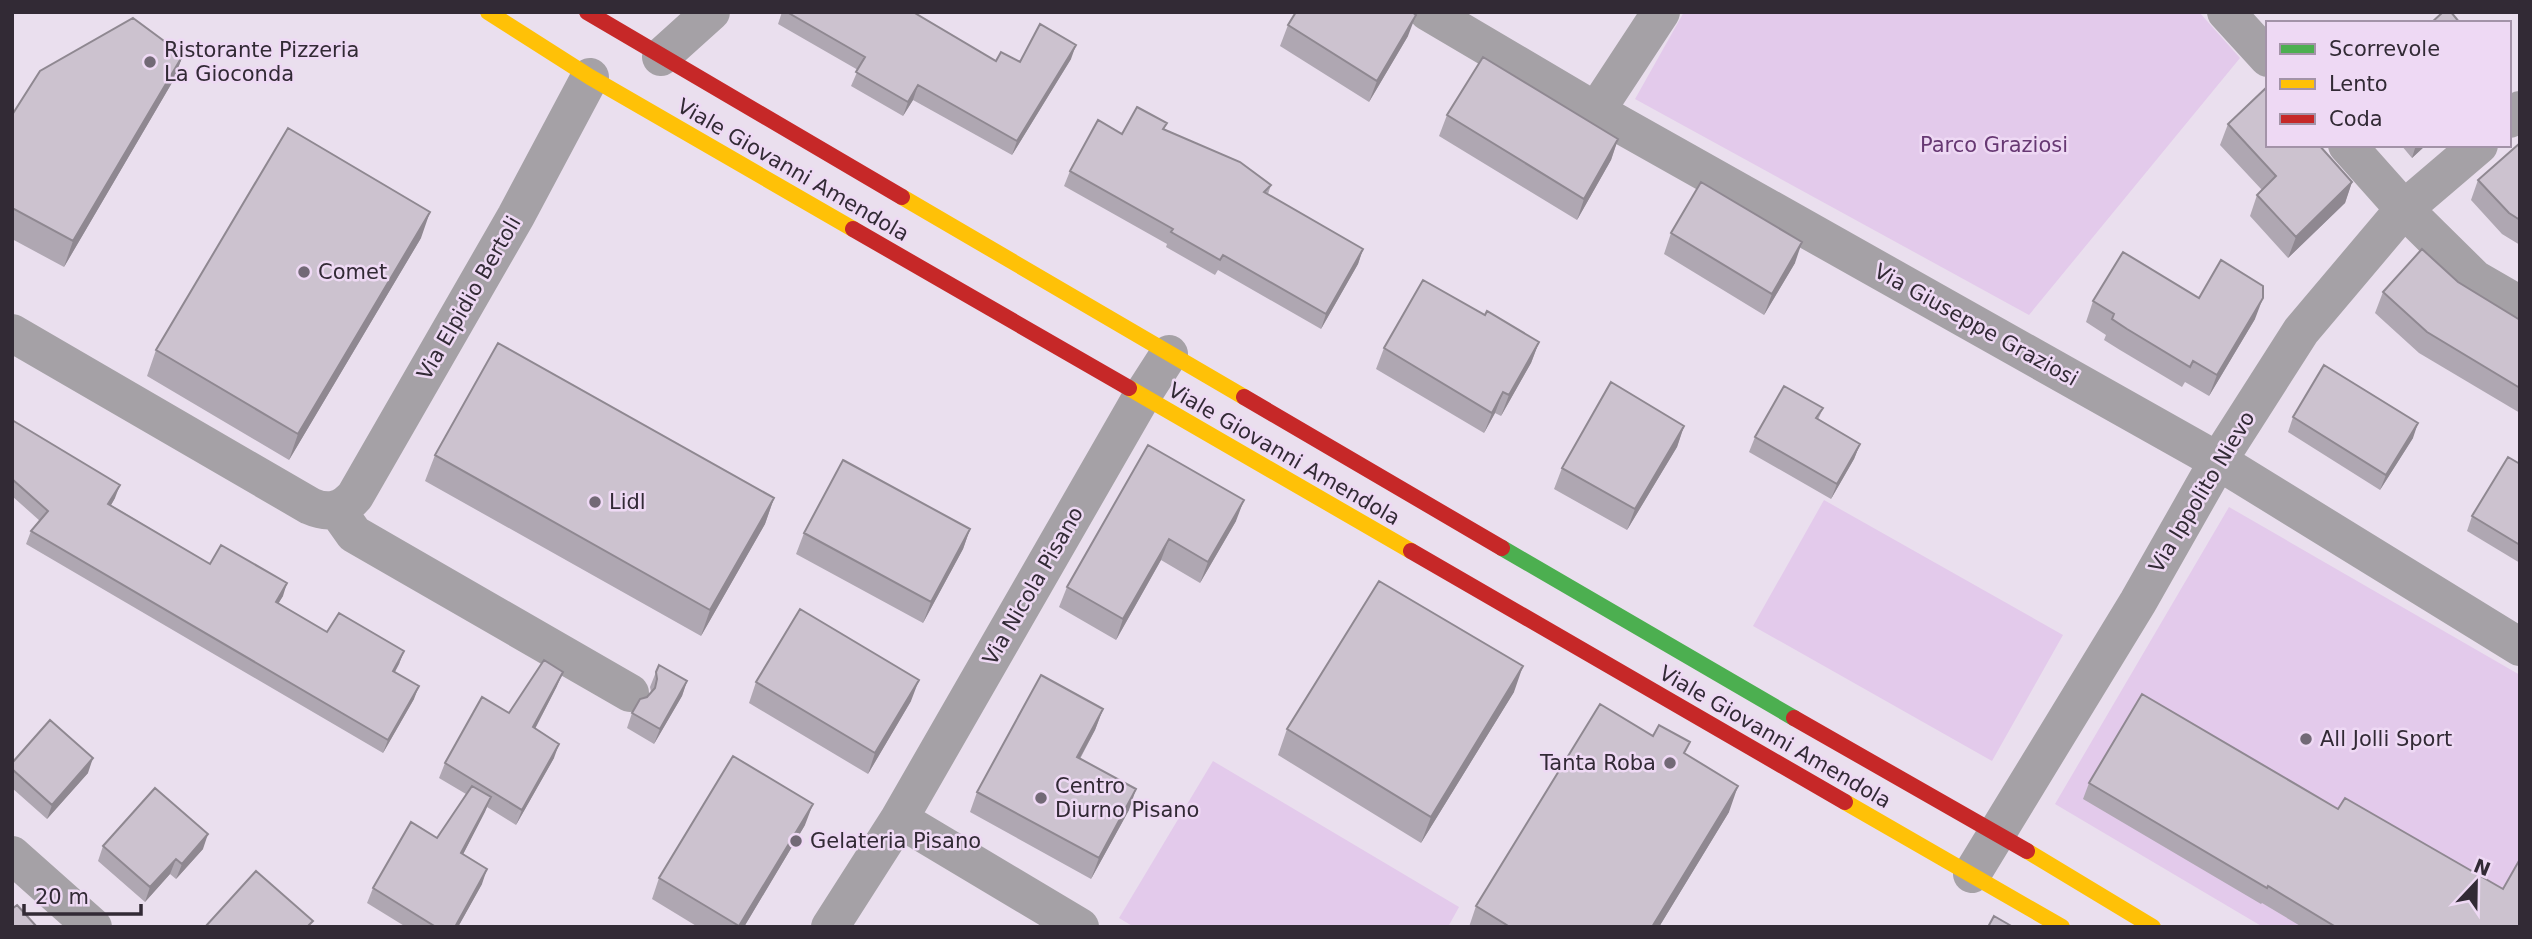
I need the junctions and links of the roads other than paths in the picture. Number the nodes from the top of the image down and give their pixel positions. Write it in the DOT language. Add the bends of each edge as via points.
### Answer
graph roads {
  1 [pos="488,12"];
  2 [pos="587,12"];
  3 [pos="711,12"];
  4 [pos="1428,12"];
  5 [pos="1661,12"];
  6 [pos="2227,12"];
  7 [pos="2266,56"];
  8 [pos="661,57"];
  9 [pos="590,77"];
  10 [pos="1596,111"];
  11 [pos="2349,147"];
  12 [pos="2477,147"];
  13 [pos="2404,209"];
  14 [pos="2520,305"];
  15 [pos="12,333"];
  16 [pos="1169,354"];
  17 [pos="1142,396"];
  18 [pos="2218,461"];
  19 [pos="337,510"];
  20 [pos="2520,647"];
  21 [pos="630,693"];
  22 [pos="899,819"];
  23 [pos="1996,833"];
  24 [pos="15,861"];
  25 [pos="1972,874"];
  26 [pos="93,927"];
  27 [pos="830,927"];
  28 [pos="1080,927"];
  29 [pos="2062,927"];
  30 [pos="2153,927"];
  1 -- 9 [label="main road, Viale Giovanni Amendola"];
  2 -- 8 [label="main road, Viale Giovanni Amendola"];
  3 -- 8 [label="street"];
  4 -- 10 [label="street, Via Giuseppe Graziosi"];
  5 -- 10 [label="street"];
  6 -- 7 [label="street"];
  8 -- 16 [label="main road, Viale Giovanni Amendola"];
  9 -- 17 [label="main road, Viale Giovanni Amendola"];
  9 -- 19 [label="street, Via Elpidio Bertoli" via="355,496"];
  10 -- 18 [label="street, Via Giuseppe Graziosi"];
  11 -- 13 [label="street"];
  12 -- 13 [label="street, Via Ippolito Nievo"];
  13 -- 14 [label="street" via="2475,279"];
  13 -- 18 [label="street, Via Ippolito Nievo" via="2301,331"];
  15 -- 19 [label="street" via="310,506 324,512"];
  16 -- 17 [label="street, Via Nicola Pisano"];
  16 -- 23 [label="main road, Viale Giovanni Amendola"];
  17 -- 22 [label="street, Via Nicola Pisano"];
  17 -- 25 [label="main road, Viale Giovanni Amendola"];
  18 -- 20 [label="street, Via Giuseppe Graziosi"];
  18 -- 23 [label="street, Via Ippolito Nievo" via="2138,602"];
  19 -- 21 [label="street" via="354,534"];
  22 -- 27 [label="street, Via Nicola Pisano"];
  22 -- 28 [label="street"];
  23 -- 25 [label="street, Via Ippolito Nievo"];
  23 -- 30 [label="main road, Viale Giovanni Amendola"];
  24 -- 26 [label="street"];
  25 -- 29 [label="main road, Viale Giovanni Amendola"];
}
